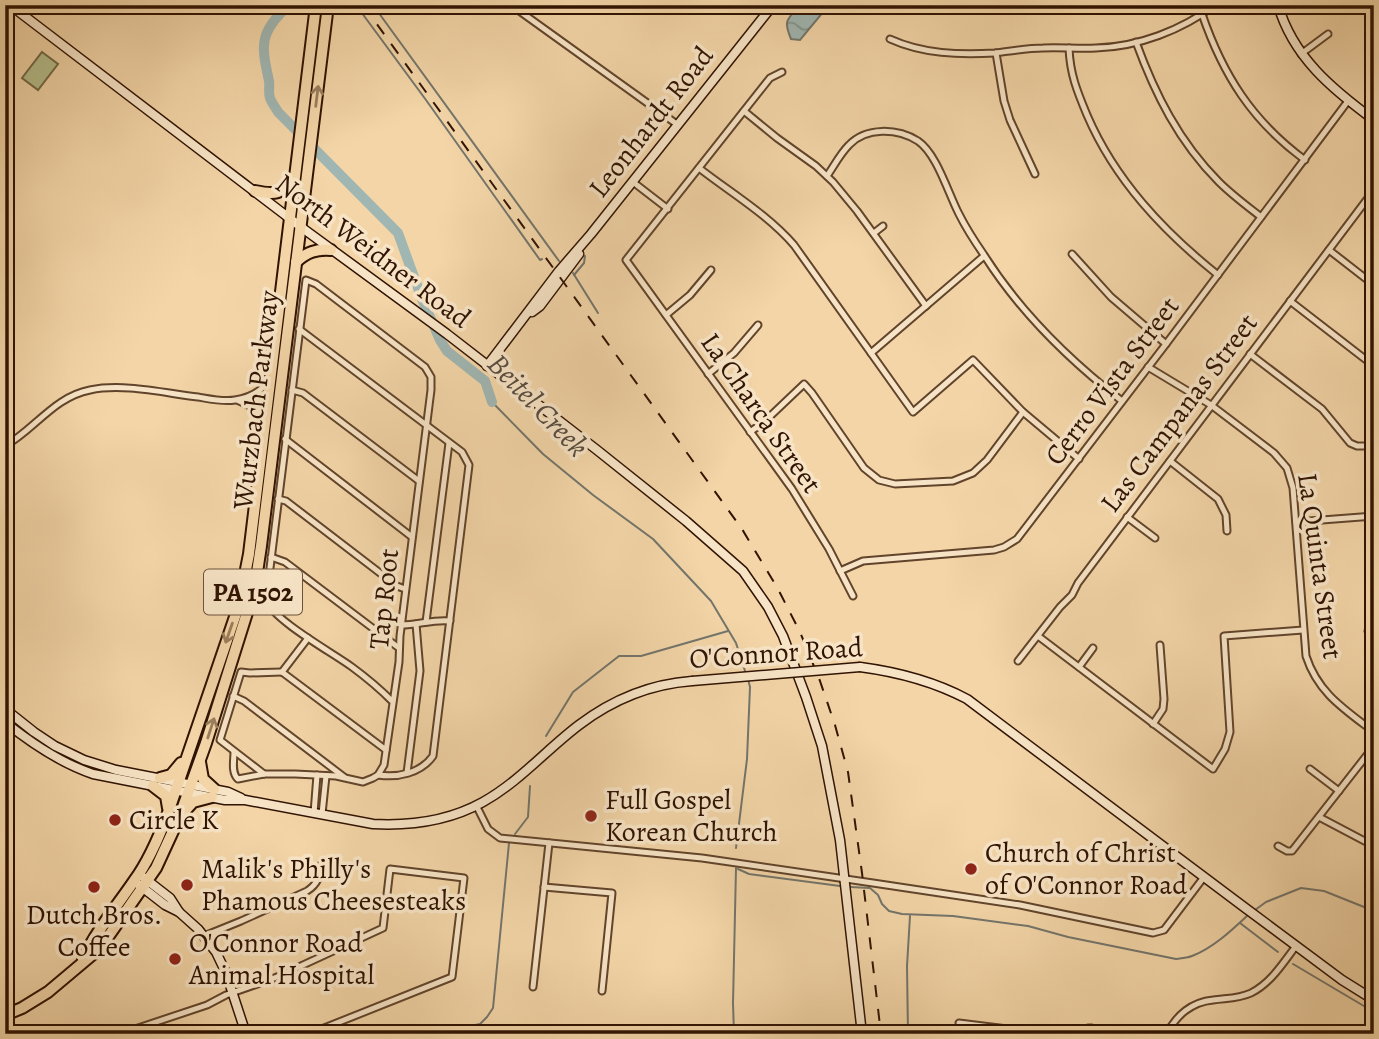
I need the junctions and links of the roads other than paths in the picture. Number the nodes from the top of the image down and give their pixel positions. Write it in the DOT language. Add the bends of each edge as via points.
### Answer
graph roads {
  1 [pos="10,5"];
  2 [pos="316,5"];
  3 [pos="328,5"];
  4 [pos="511,5"];
  5 [pos="773,5"];
  6 [pos="1215,5"];
  7 [pos="1278,5"];
  8 [pos="1202,14"];
  9 [pos="1328,34"];
  10 [pos="890,39"];
  11 [pos="1136,42"];
  12 [pos="1069,48"];
  13 [pos="996,52"];
  14 [pos="1301,54"];
  15 [pos="782,72"];
  16 [pos="1348,101"];
  17 [pos="744,111"];
  18 [pos="1374,120"];
  19 [pos="678,125"];
  20 [pos="1305,160"];
  21 [pos="699,168"];
  22 [pos="1035,174"];
  23 [pos="295,175"];
  24 [pos="827,176"];
  25 [pos="632,182"];
  26 [pos="1374,190"];
  27 [pos="255,191"];
  28 [pos="1367,198"];
  29 [pos="1374,203"];
  30 [pos="667,209"];
  31 [pos="1261,217"];
  32 [pos="290,218"];
  33 [pos="883,226"];
  34 [pos="301,227"];
  35 [pos="874,233"];
  36 [pos="331,250"];
  37 [pos="1329,250"];
  38 [pos="1072,254"];
  39 [pos="984,256"];
  40 [pos="296,262"];
  41 [pos="711,270"];
  42 [pos="1218,275"];
  43 [pos="1374,285"];
  44 [pos="1290,301"];
  45 [pos="926,306"];
  46 [pos="666,315"];
  47 [pos="758,325"];
  48 [pos="299,329"];
  49 [pos="1166,344"];
  50 [pos="871,353"];
  51 [pos="1250,354"];
  52 [pos="487,366"];
  53 [pos="1374,366"];
  54 [pos="1148,367"];
  55 [pos="708,374"];
  56 [pos="270,380"];
  57 [pos="292,390"];
  58 [pos="237,400"];
  59 [pos="1122,401"];
  60 [pos="1211,405"];
  61 [pos="1023,412"];
  62 [pos="265,420"];
  63 [pos="426,425"];
  64 [pos="750,432"];
  65 [pos="285,439"];
  66 [pos="449,443"];
  67 [pos="5,446"];
  68 [pos="1374,446"];
  69 [pos="1079,459"];
  70 [pos="1170,461"];
  71 [pos="419,481"];
  72 [pos="278,499"];
  73 [pos="1374,516"];
  74 [pos="1127,517"];
  75 [pos="1296,522"];
  76 [pos="1227,531"];
  77 [pos="412,537"];
  78 [pos="1155,538"];
  79 [pos="271,557"];
  80 [pos="840,571"];
  81 [pos="405,589"];
  82 [pos="852,596"];
  83 [pos="450,621"];
  84 [pos="426,622"];
  85 [pos="416,624"];
  86 [pos="401,625"];
  87 [pos="1303,631"];
  88 [pos="1368,631"];
  89 [pos="1038,636"];
  90 [pos="308,638"];
  91 [pos="1160,645"];
  92 [pos="1374,647"];
  93 [pos="399,648"];
  94 [pos="1093,648"];
  95 [pos="1018,661"];
  96 [pos="1079,667"];
  97 [pos="282,672"];
  98 [pos="233,696"];
  99 [pos="393,702"];
  100 [pos="5,709"];
  101 [pos="5,722"];
  102 [pos="1153,724"];
  103 [pos="1374,732"];
  104 [pos="39,741"];
  105 [pos="1374,746"];
  106 [pos="386,750"];
  107 [pos="234,752"];
  108 [pos="187,755"];
  109 [pos="200,762"];
  110 [pos="1310,769"];
  111 [pos="407,773"];
  112 [pos="264,774"];
  113 [pos="317,775"];
  114 [pos="378,775"];
  115 [pos="326,776"];
  116 [pos="347,778"];
  117 [pos="157,782"];
  118 [pos="177,786"];
  119 [pos="189,788"];
  120 [pos="1339,791"];
  121 [pos="213,793"];
  122 [pos="476,805"];
  123 [pos="318,814"];
  124 [pos="174,816"];
  125 [pos="1319,817"];
  126 [pos="549,843"];
  127 [pos="1278,846"];
  128 [pos="1374,846"];
  129 [pos="322,863"];
  130 [pos="1203,877"];
  131 [pos="844,879"];
  132 [pos="141,881"];
  133 [pos="544,887"];
  134 [pos="204,936"];
  135 [pos="1296,946"];
  136 [pos="533,987"];
  137 [pos="602,991"];
  138 [pos="233,994"];
  139 [pos="1374,1000"];
  140 [pos="5,1015"];
  141 [pos="959,1023"];
  142 [pos="117,1033"];
  143 [pos="246,1034"];
  144 [pos="309,1034"];
  145 [pos="862,1034"];
  146 [pos="1049,1034"];
  147 [pos="1080,1034"];
  148 [pos="1097,1034"];
  149 [pos="1167,1034"];
  1 -- 27 [label="street, North Weidner Road"];
  2 -- 23 [label="highway, Wurzbach Parkway / PA 1502"];
  34 -- 3 [label="highway, Wurzbach Parkway / PA 1502, one-way"];
  4 -- 19 [label="street"];
  5 -- 19 [label="street, Leonhardt Road"];
  6 -- 8 [label="street"];
  7 -- 14 [label="street"];
  8 -- 11 [label="street" via="1164,34"];
  8 -- 20 [label="street" via="1220,60 1247,104 1275,136"];
  9 -- 14 [label="street"];
  10 -- 13 [label="street" via="928,52"];
  11 -- 12 [label="street"];
  11 -- 31 [label="street" via="1156,93 1183,139 1220,183"];
  12 -- 13 [label="street"];
  12 -- 42 [label="street" via="1075,85 1110,158 1154,217"];
  13 -- 22 [label="street" via="1010,120"];
  14 -- 16 [label="street"];
  15 -- 17 [label="street" via="770,78"];
  16 -- 18 [label="street"];
  16 -- 20 [label="street, Cerro Vista Street"];
  17 -- 21 [label="street"];
  17 -- 24 [label="street"];
  19 -- 25 [label="street, Leonhardt Road"];
  20 -- 31 [label="street, Cerro Vista Street"];
  21 -- 30 [label="street"];
  21 -- 50 [label="street" via="783,232"];
  23 -- 27 [label="highway" via="278,192"];
  23 -- 32 [label="highway, Wurzbach Parkway / PA 1502"];
  24 -- 35 [label="street"];
  24 -- 39 [label="street" via="844,150 868,133 890,132 916,141 932,155 959,216"];
  25 -- 30 [label="street"];
  25 -- 52 [label="street, Leonhardt Road"];
  26 -- 28 [label="street, Las Campanas Street"];
  27 -- 32 [label="street, North Weidner Road"];
  28 -- 29 [label="street"];
  28 -- 37 [label="street, Las Campanas Street"];
  30 -- 46 [label="street, La Charca Street" via="626,260"];
  31 -- 42 [label="street, Cerro Vista Street"];
  32 -- 34 [label="street, North Weidner Road"];
  32 -- 56 [label="highway, Wurzbach Parkway / PA 1502"];
  33 -- 35 [label="street"];
  34 -- 36 [label="street, North Weidner Road"];
  34 -- 40 [label="highway, Wurzbach Parkway / PA 1502"];
  35 -- 45 [label="street"];
  36 -- 40 [label="highway" via="310,252"];
  36 -- 52 [label="street, North Weidner Road"];
  37 -- 43 [label="street"];
  37 -- 44 [label="street, Las Campanas Street"];
  38 -- 49 [label="street" via="1111,297"];
  39 -- 45 [label="street"];
  39 -- 59 [label="street" via="1054,342"];
  109 -- 40 [label="highway, Wurzbach Parkway / PA 1502, one-way" via="256,579"];
  41 -- 46 [label="street"];
  42 -- 49 [label="street, Cerro Vista Street"];
  44 -- 51 [label="street, Las Campanas Street"];
  44 -- 53 [label="street"];
  45 -- 50 [label="street"];
  46 -- 55 [label="street, La Charca Street"];
  47 -- 55 [label="street"];
  48 -- 57 [label="street"];
  48 -- 63 [label="street"];
  48 -- 63 [label="street, Tap Root" via="306,280 425,367 431,377"];
  49 -- 54 [label="street, Cerro Vista Street"];
  50 -- 61 [label="street" via="913,412 973,360"];
  51 -- 60 [label="street, Las Campanas Street"];
  51 -- 68 [label="street" via="1322,409 1350,443"];
  52 -- 131 [label="street, North Weidner Road" via="656,496 752,582 787,646 822,746"];
  54 -- 59 [label="street, Cerro Vista Street"];
  54 -- 60 [label="street, La Quinta Street"];
  55 -- 64 [label="street, La Charca Street"];
  56 -- 58 [label="street" via="257,394"];
  56 -- 62 [label="highway, Wurzbach Parkway / PA 1502"];
  57 -- 65 [label="street"];
  57 -- 71 [label="street" via="303,393"];
  58 -- 62 [label="street" via="258,410"];
  58 -- 67 [label="street" via="93,389 53,406"];
  59 -- 69 [label="street, Cerro Vista Street"];
  60 -- 70 [label="street, Las Campanas Street"];
  60 -- 75 [label="street, La Quinta Street" via="1285,463"];
  61 -- 64 [label="street" via="987,460 973,473 953,481 895,484 879,480 864,468 804,384"];
  61 -- 69 [label="street"];
  62 -- 108 [label="highway, Wurzbach Parkway / PA 1502, one-way" via="241,594"];
  63 -- 66 [label="street"];
  63 -- 71 [label="street, Tap Root"];
  64 -- 80 [label="street, La Charca Street" via="792,489"];
  65 -- 72 [label="street"];
  65 -- 77 [label="street"];
  66 -- 83 [label="street" via="469,465"];
  66 -- 84 [label="street"];
  69 -- 80 [label="street, Cerro Vista Street" via="1024,532 1004,547 863,561"];
  70 -- 74 [label="street, Las Campanas Street"];
  70 -- 76 [label="street" via="1218,499"];
  71 -- 77 [label="street, Tap Root"];
  72 -- 79 [label="street"];
  72 -- 81 [label="street"];
  73 -- 75 [label="street"];
  74 -- 78 [label="street"];
  74 -- 89 [label="street, Las Campanas Street"];
  75 -- 87 [label="street, La Quinta Street"];
  77 -- 81 [label="street, Tap Root"];
  79 -- 90 [label="street" via="269,607"];
  79 -- 93 [label="street" via="285,562"];
  80 -- 82 [label="street, La Charca Street"];
  81 -- 86 [label="street, Tap Root"];
  83 -- 84 [label="street"];
  83 -- 111 [label="street" via="432,758"];
  84 -- 85 [label="street"];
  85 -- 86 [label="street"];
  85 -- 111 [label="street" via="420,671"];
  86 -- 93 [label="street, Tap Root"];
  87 -- 102 [label="street" via="1224,636 1230,732 1213,769"];
  87 -- 103 [label="street, La Quinta Street" via="1306,656 1319,684"];
  88 -- 92 [label="street"];
  89 -- 95 [label="street, Las Campanas Street"];
  89 -- 96 [label="street"];
  90 -- 97 [label="street"];
  90 -- 99 [label="street"];
  91 -- 102 [label="street" via="1164,699"];
  93 -- 99 [label="street, Tap Root"];
  94 -- 96 [label="street"];
  96 -- 102 [label="street"];
  97 -- 98 [label="street" via="241,672"];
  97 -- 106 [label="street"];
  98 -- 107 [label="street" via="220,740"];
  98 -- 116 [label="street"];
  99 -- 106 [label="street, Tap Root"];
  100 -- 104 [label="street"];
  101 -- 104 [label="street"];
  104 -- 117 [label="street, O'Connor Road" via="84,761"];
  105 -- 120 [label="street"];
  106 -- 114 [label="street, Tap Root"];
  107 -- 112 [label="street"];
  107 -- 112 [label="street" via="236,778"];
  108 -- 117 [label="highway" via="171,775"];
  108 -- 118 [label="highway, Wurzbach Parkway / PA 1502"];
  109 -- 119 [label="highway, Wurzbach Parkway / PA 1502"];
  109 -- 121 [label="highway" via="203,779"];
  110 -- 120 [label="street"];
  111 -- 114 [label="street"];
  112 -- 113 [label="street"];
  113 -- 115 [label="street"];
  113 -- 123 [label="street"];
  114 -- 116 [label="street" via="363,782"];
  115 -- 116 [label="street"];
  115 -- 123 [label="street"];
  117 -- 118 [label="street, O'Connor Road"];
  117 -- 124 [label="highway"];
  118 -- 119 [label="street, O'Connor Road"];
  118 -- 124 [label="highway"];
  119 -- 121 [label="street, O'Connor Road"];
  119 -- 124 [label="highway"];
  120 -- 125 [label="street"];
  121 -- 123 [label="street, O'Connor Road" via="228,792 245,800"];
  121 -- 124 [label="highway"];
  122 -- 123 [label="street, O'Connor Road" via="445,817 394,825"];
  122 -- 126 [label="street" via="488,829 500,838"];
  122 -- 130 [label="street, O'Connor Road, bridge" via="502,790 591,716 639,692 673,682 860,667 907,674 967,699"];
  124 -- 132 [label="highway" via="165,850"];
  125 -- 127 [label="street" via="1292,851"];
  125 -- 128 [label="street"];
  126 -- 131 [label="street" via="702,858"];
  126 -- 133 [label="street"];
  129 -- 134 [label="street" via="318,881 307,891"];
  130 -- 131 [label="street" via="1164,930 1153,933 1020,905"];
  130 -- 135 [label="street, O'Connor Road"];
  131 -- 145 [label="street, North Weidner Road"];
  132 -- 134 [label="street"];
  132 -- 140 [label="highway" via="94,939 81,964 48,992"];
  133 -- 136 [label="street"];
  133 -- 137 [label="street" via="612,893"];
  134 -- 138 [label="street" via="221,960"];
  135 -- 139 [label="street, O'Connor Road"];
  135 -- 149 [label="street" via="1265,984 1240,997 1190,1007"];
  138 -- 142 [label="street"];
  138 -- 143 [label="street"];
  138 -- 144 [label="street" via="383,928 390,869 464,878 452,977"];
  141 -- 146 [label="street"];
  147 -- 148 [label="street" via="1092,1028"];
}
